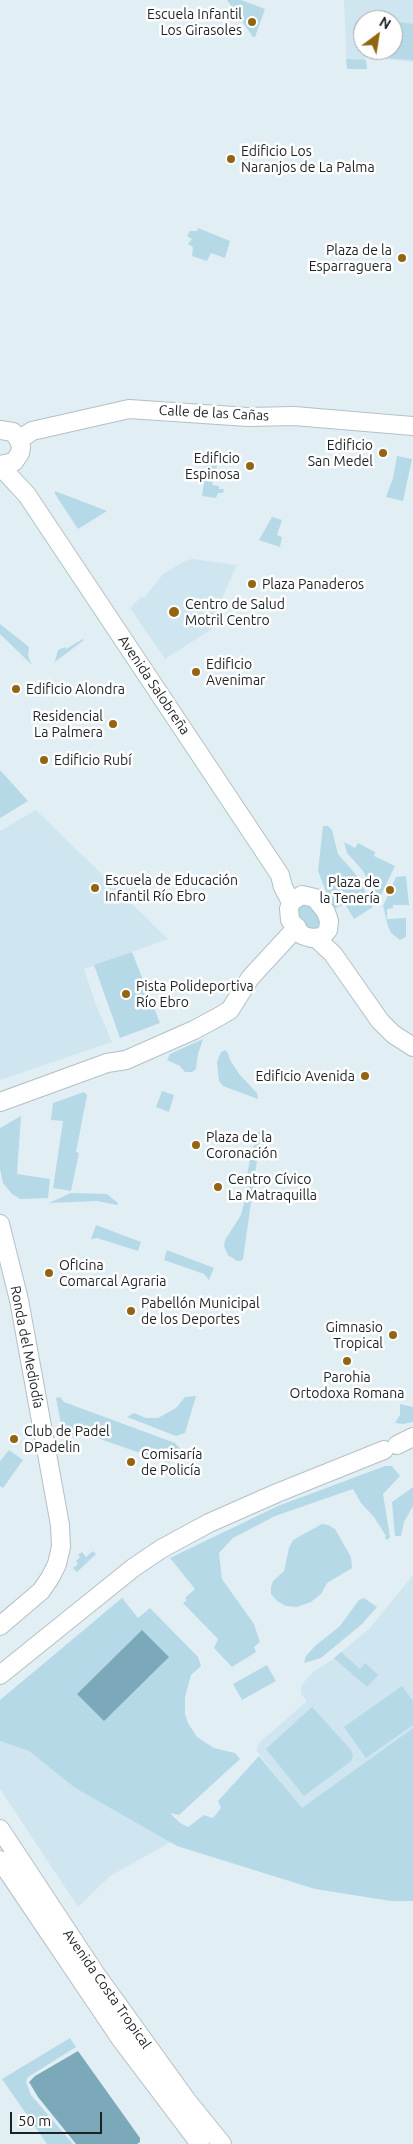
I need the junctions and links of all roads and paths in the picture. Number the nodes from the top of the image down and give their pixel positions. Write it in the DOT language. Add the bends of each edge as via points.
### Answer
graph roads {
  1 [pos="413,426"];
  2 [pos="0,430"];
  3 [pos="18,449"];
  4 [pos="0,465"];
  5 [pos="28,495"];
  6 [pos="298,899"];
  7 [pos="297,927"];
  8 [pos="322,936"];
  9 [pos="413,1047"];
  10 [pos="0,1102"];
  11 [pos="0,1224"];
  12 [pos="398,1444"];
  13 [pos="0,1626"];
  14 [pos="0,1675"];
  15 [pos="0,1829"];
  16 [pos="0,1860"];
  17 [pos="200,2144"];
  18 [pos="222,2144"];
  1 -- 3 [label="main road, Calle de las Cañas" via="294,416 248,417 129,409 32,431"];
  2 -- 3 [label="main road" via="13,432"];
  3 -- 4 [label="main road, Calle de las Cañas" via="10,464"];
  3 -- 5 [label="main road, Avenida Salobreña"];
  4 -- 5 [label="main road, Avenida Salobreña"];
  5 -- 6 [label="main road, Avenida Salobreña" via="280,875 283,887"];
  6 -- 7 [label="main road" via="289,909 290,920"];
  6 -- 8 [label="main road" via="315,898 326,912 329,921"];
  7 -- 8 [label="main road" via="302,935"];
  7 -- 10 [label="main road" via="250,978 230,1010 214,1019 167,1031 107,1063"];
  8 -- 9 [label="main road" via="380,1020"];
  11 -- 13 [label="main road, Ronda del Mediodía" via="19,1300 60,1525 61,1547 53,1571 41,1591"];
  12 -- 14 [label="main road" via="252,1504 161,1549"];
  15 -- 18 [label="main road, Avenida Costa Tropical" via="95,1972"];
  16 -- 17 [label="main road, Avenida Costa Tropical" via="120,2038"];
}
